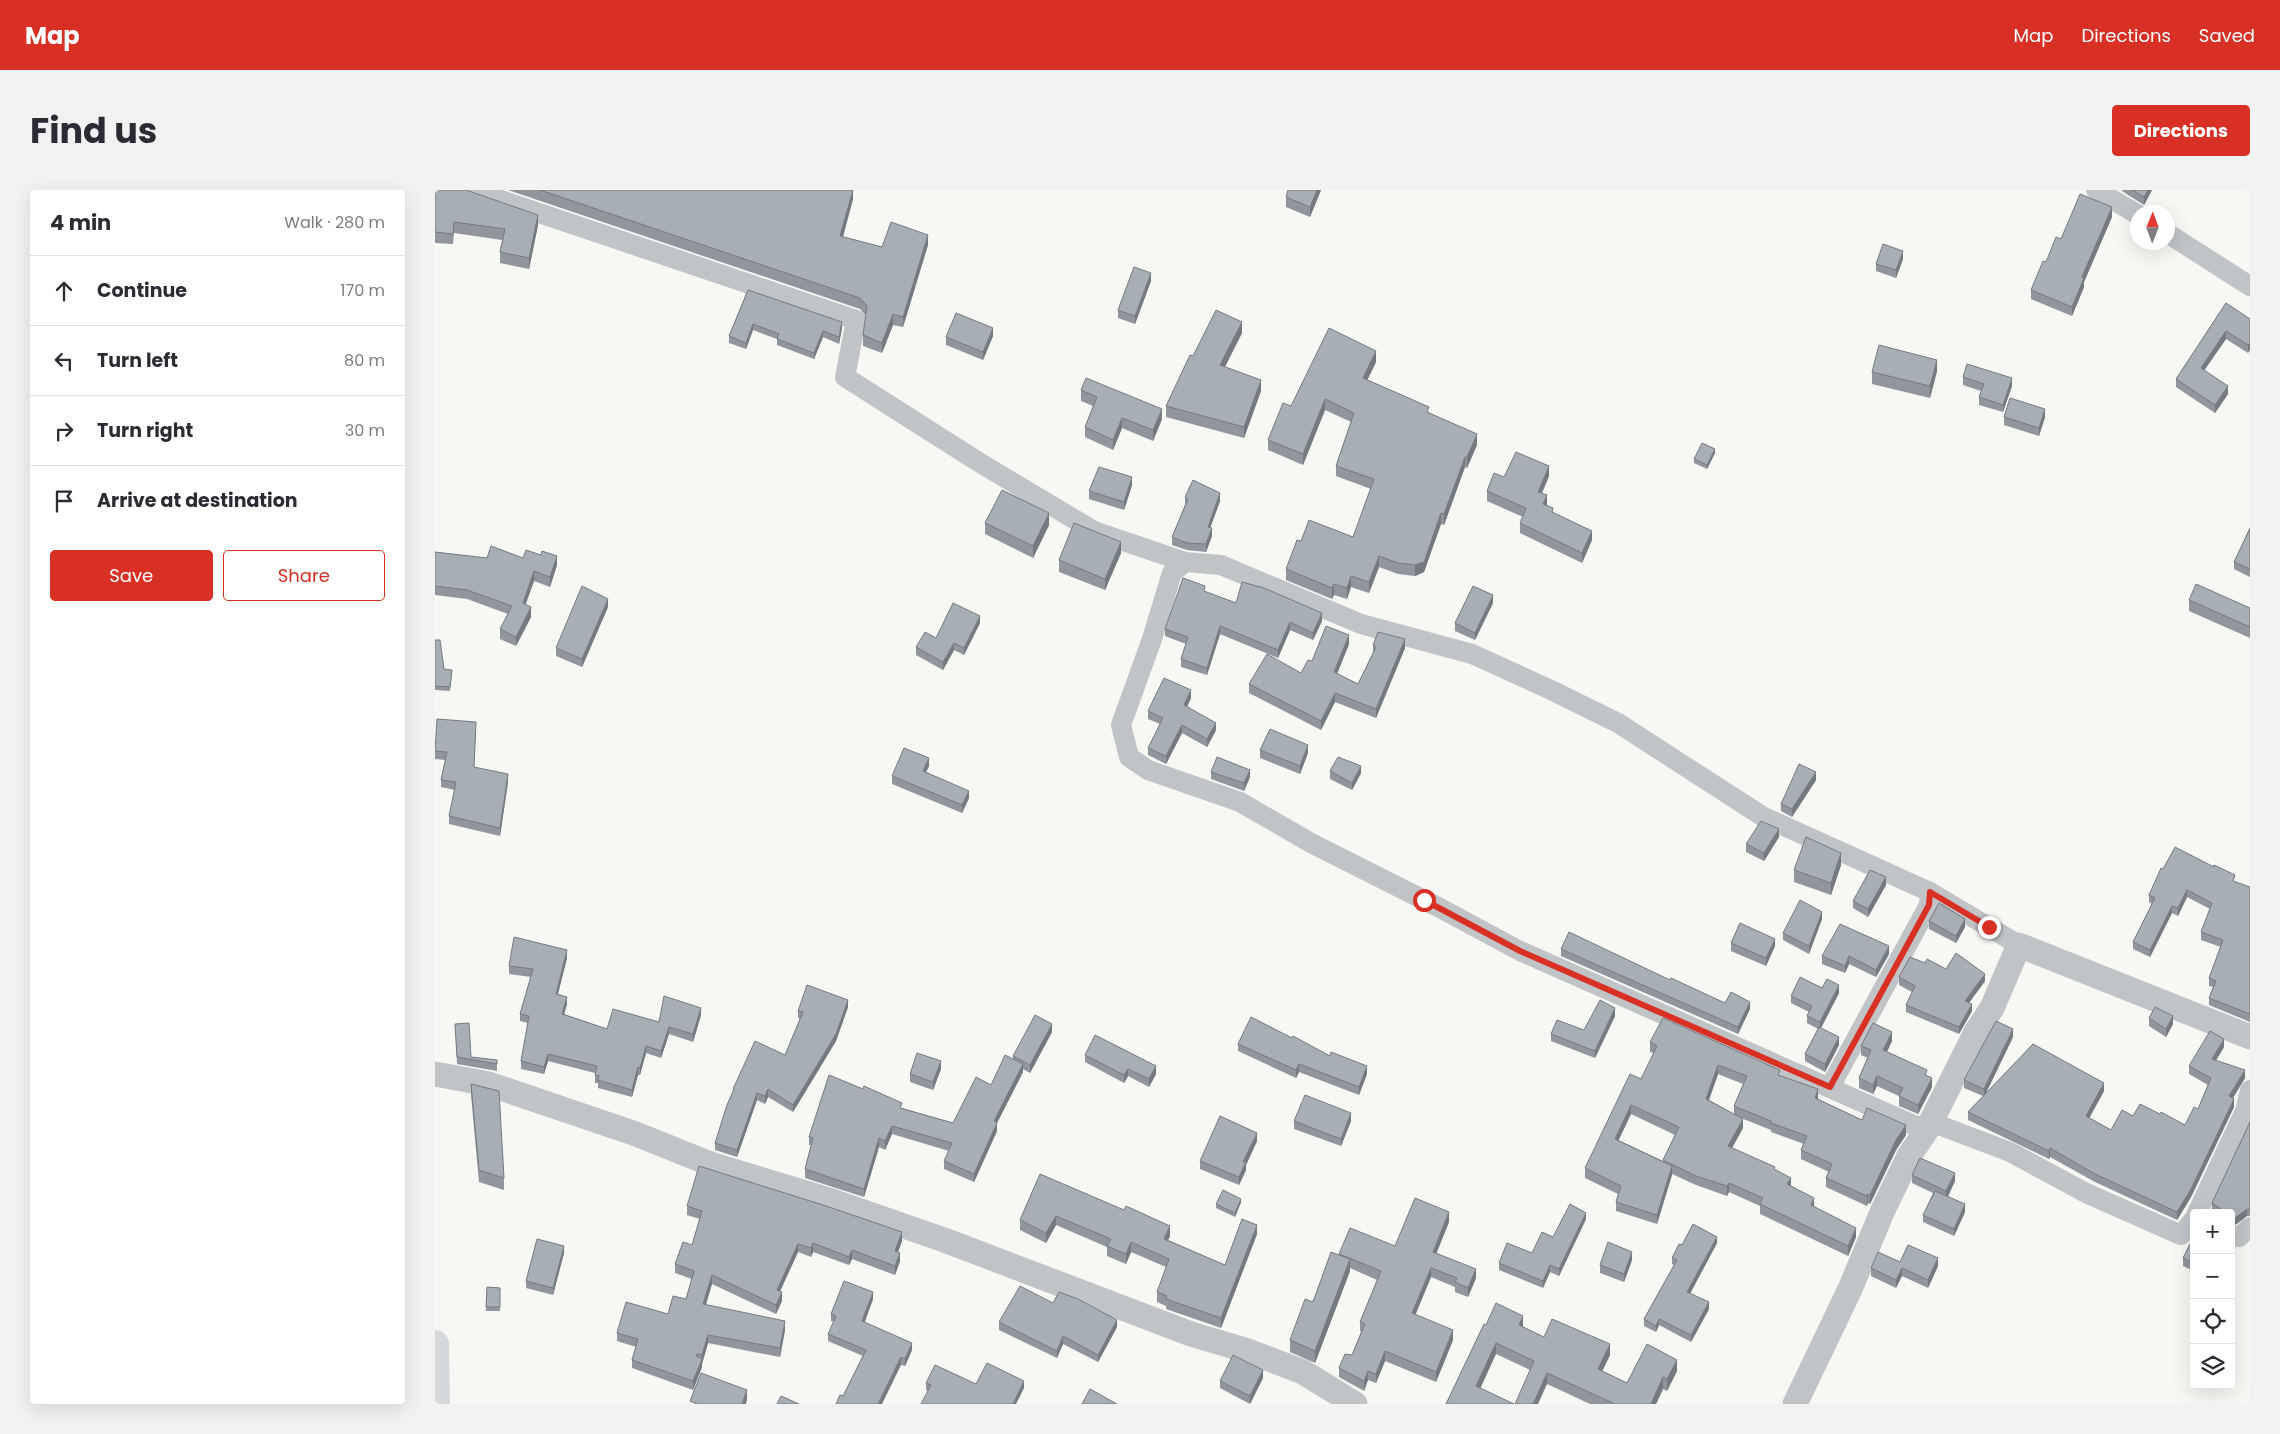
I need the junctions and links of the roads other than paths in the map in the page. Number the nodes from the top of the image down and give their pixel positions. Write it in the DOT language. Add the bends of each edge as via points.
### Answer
graph roads {
  1 [pos="471,190"];
  2 [pos="2096,190"];
  3 [pos="2130,210"];
  4 [pos="2175,238"];
  5 [pos="2250,286"];
  6 [pos="1185,562"];
  7 [pos="1930,892"];
  8 [pos="2019,945"];
  9 [pos="2250,1037"];
  10 [pos="435,1074"];
  11 [pos="1830,1087"];
  12 [pos="2250,1090"];
  13 [pos="1931,1122"];
  14 [pos="2199,1209"];
  15 [pos="2190,1224"];
  16 [pos="2250,1227"];
  17 [pos="2235,1236"];
  18 [pos="435,1344"];
  19 [pos="436,1404"];
  20 [pos="1355,1404"];
  21 [pos="1795,1404"];
  1 -- 6 [label="street" via="856,320 845,377 977,462 1094,531"];
  2 -- 3 [label="street"];
  4 -- 5 [label="street"];
  6 -- 7 [label="street" via="1221,565 1361,624 1472,654 1618,723 1763,816"];
  6 -- 11 [label="street" via="1172,573 1121,725 1129,757 1147,770 1239,802 1520,951"];
  7 -- 8 [label="street"];
  7 -- 11 [label="street" via="1929,905"];
  8 -- 9 [label="street"];
  8 -- 13 [label="street" via="1992,1008 1976,1032"];
  10 -- 20 [label="street" via="489,1084 636,1134 713,1165 833,1201 947,1241 1191,1334 1303,1372"];
  11 -- 13 [label="street" via="1918,1127"];
  12 -- 14 [label="street" via="2245,1111"];
  13 -- 15 [label="street" via="2010,1152 2086,1193 2181,1235"];
  13 -- 21 [label="street" via="1909,1156"];
  16 -- 17 [label="street" via="2239,1237"];
  18 -- 19 [label="highway"];
}
